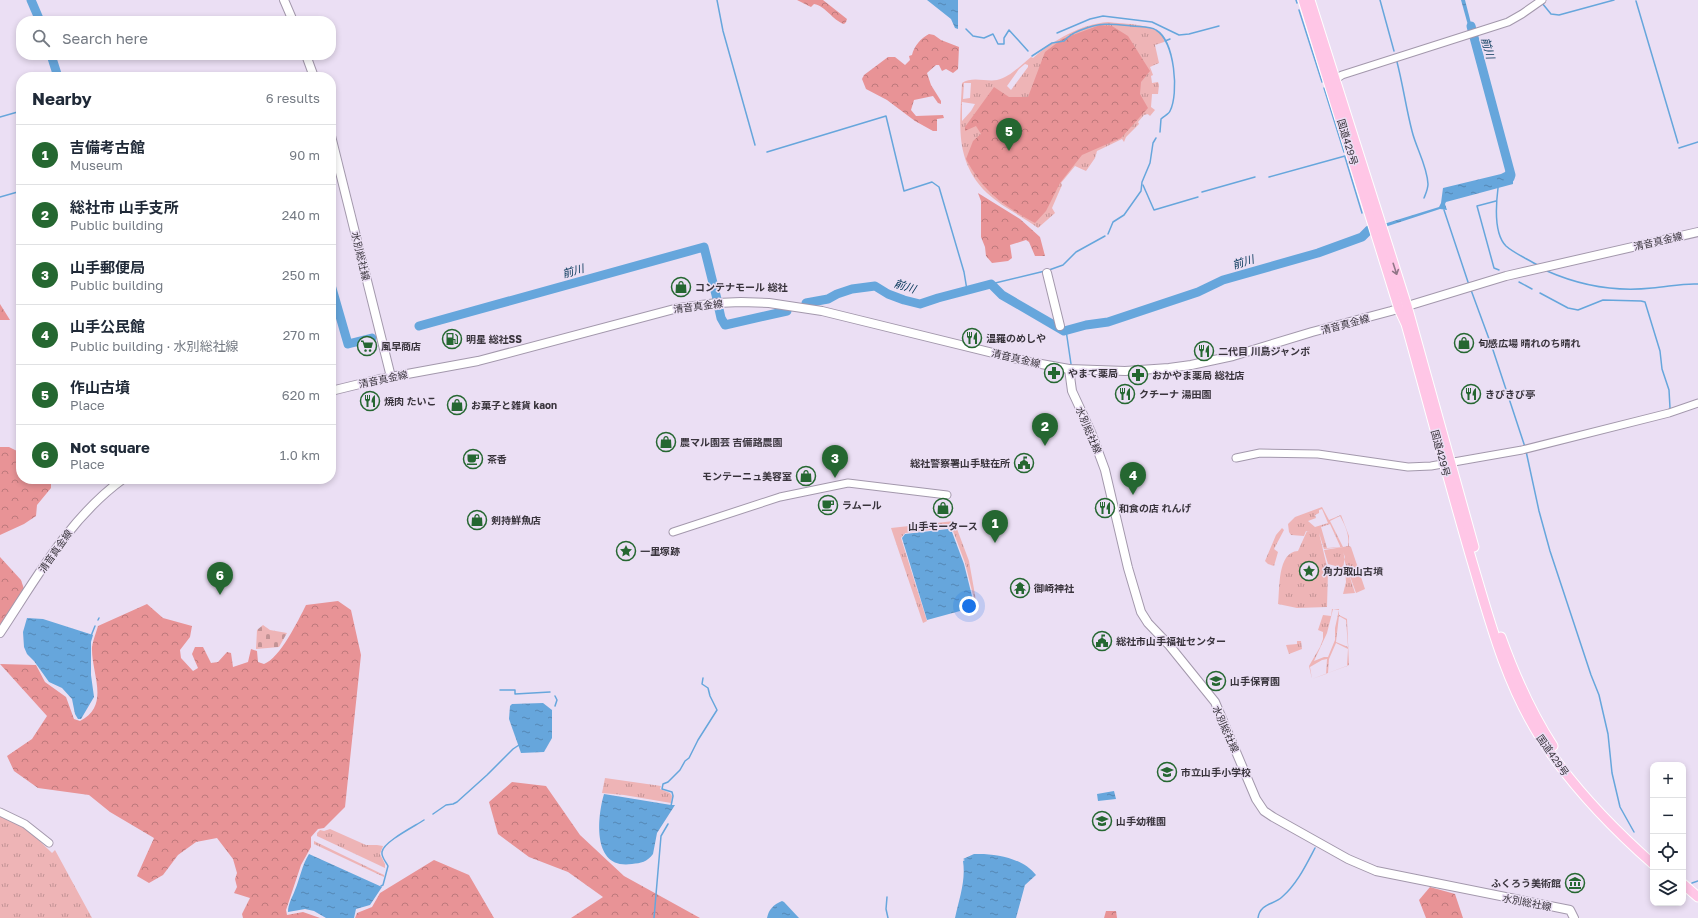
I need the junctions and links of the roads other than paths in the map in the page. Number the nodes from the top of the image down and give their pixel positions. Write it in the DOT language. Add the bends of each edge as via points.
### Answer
graph roads {
  1 [pos="284,0"];
  2 [pos="1303,0"];
  3 [pos="1310,0"];
  4 [pos="1541,1"];
  5 [pos="291,16"];
  6 [pos="308,60"];
  7 [pos="312,72"];
  8 [pos="1336,78"];
  9 [pos="336,156"];
  10 [pos="1376,221"];
  11 [pos="1698,232"];
  12 [pos="1047,273"];
  13 [pos="1403,308"];
  14 [pos="1060,326"];
  15 [pos="1069,369"];
  16 [pos="391,377"];
  17 [pos="336,390"];
  18 [pos="1698,403"];
  19 [pos="1236,458"];
  20 [pos="1448,463"];
  21 [pos="116,484"];
  22 [pos="947,495"];
  23 [pos="673,532"];
  24 [pos="0,633"];
  25 [pos="0,812"];
  26 [pos="49,843"];
  27 [pos="1650,854"];
  28 [pos="1650,861"];
  29 [pos="1686,887"];
  30 [pos="1686,894"];
  31 [pos="1698,897"];
  32 [pos="1698,904"];
  33 [pos="1574,918"];
  1 -- 5 [label="main road"];
  2 -- 10 [label="highway, 国道429号"];
  3 -- 8 [label="highway, 国道429号"];
  4 -- 8 [label="street" via="1513,19"];
  6 -- 7 [label="main road"];
  8 -- 10 [label="highway, 国道429号"];
  9 -- 16 [label="main road, 水別総社線"];
  10 -- 13 [label="highway, 国道429号"];
  11 -- 13 [label="main road, 清音真金線" via="1506,276"];
  12 -- 14 [label="main road"];
  13 -- 15 [label="main road, 清音真金線" via="1233,356 1191,365 1136,371"];
  13 -- 20 [label="highway, 国道429号"];
  15 -- 16 [label="main road, 清音真金線" via="1030,362 822,311 741,302 678,308 478,361"];
  15 -- 33 [label="main road, 水別総社線" via="1072,391 1105,470 1141,612 1220,711 1256,799 1264,811 1348,859 1376,871 1570,910"];
  16 -- 17 [label="main road, 清音真金線"];
  18 -- 20 [label="street" via="1669,413 1525,449"];
  19 -- 20 [label="street" via="1252,453 1286,453 1318,454 1408,467"];
  20 -- 27 [label="highway, 国道429号" via="1497,626 1525,697 1545,733 1574,775 1604,810"];
  20 -- 28 [label="highway, 国道429号" via="1491,628 1519,700 1540,737 1568,777 1598,813"];
  21 -- 24 [label="main road, 清音真金線" via="97,500 63,538"];
  22 -- 23 [label="street" via="848,483 780,498"];
  25 -- 26 [label="street" via="25,824"];
  29 -- 31 [label="highway"];
  30 -- 32 [label="highway"];
}
